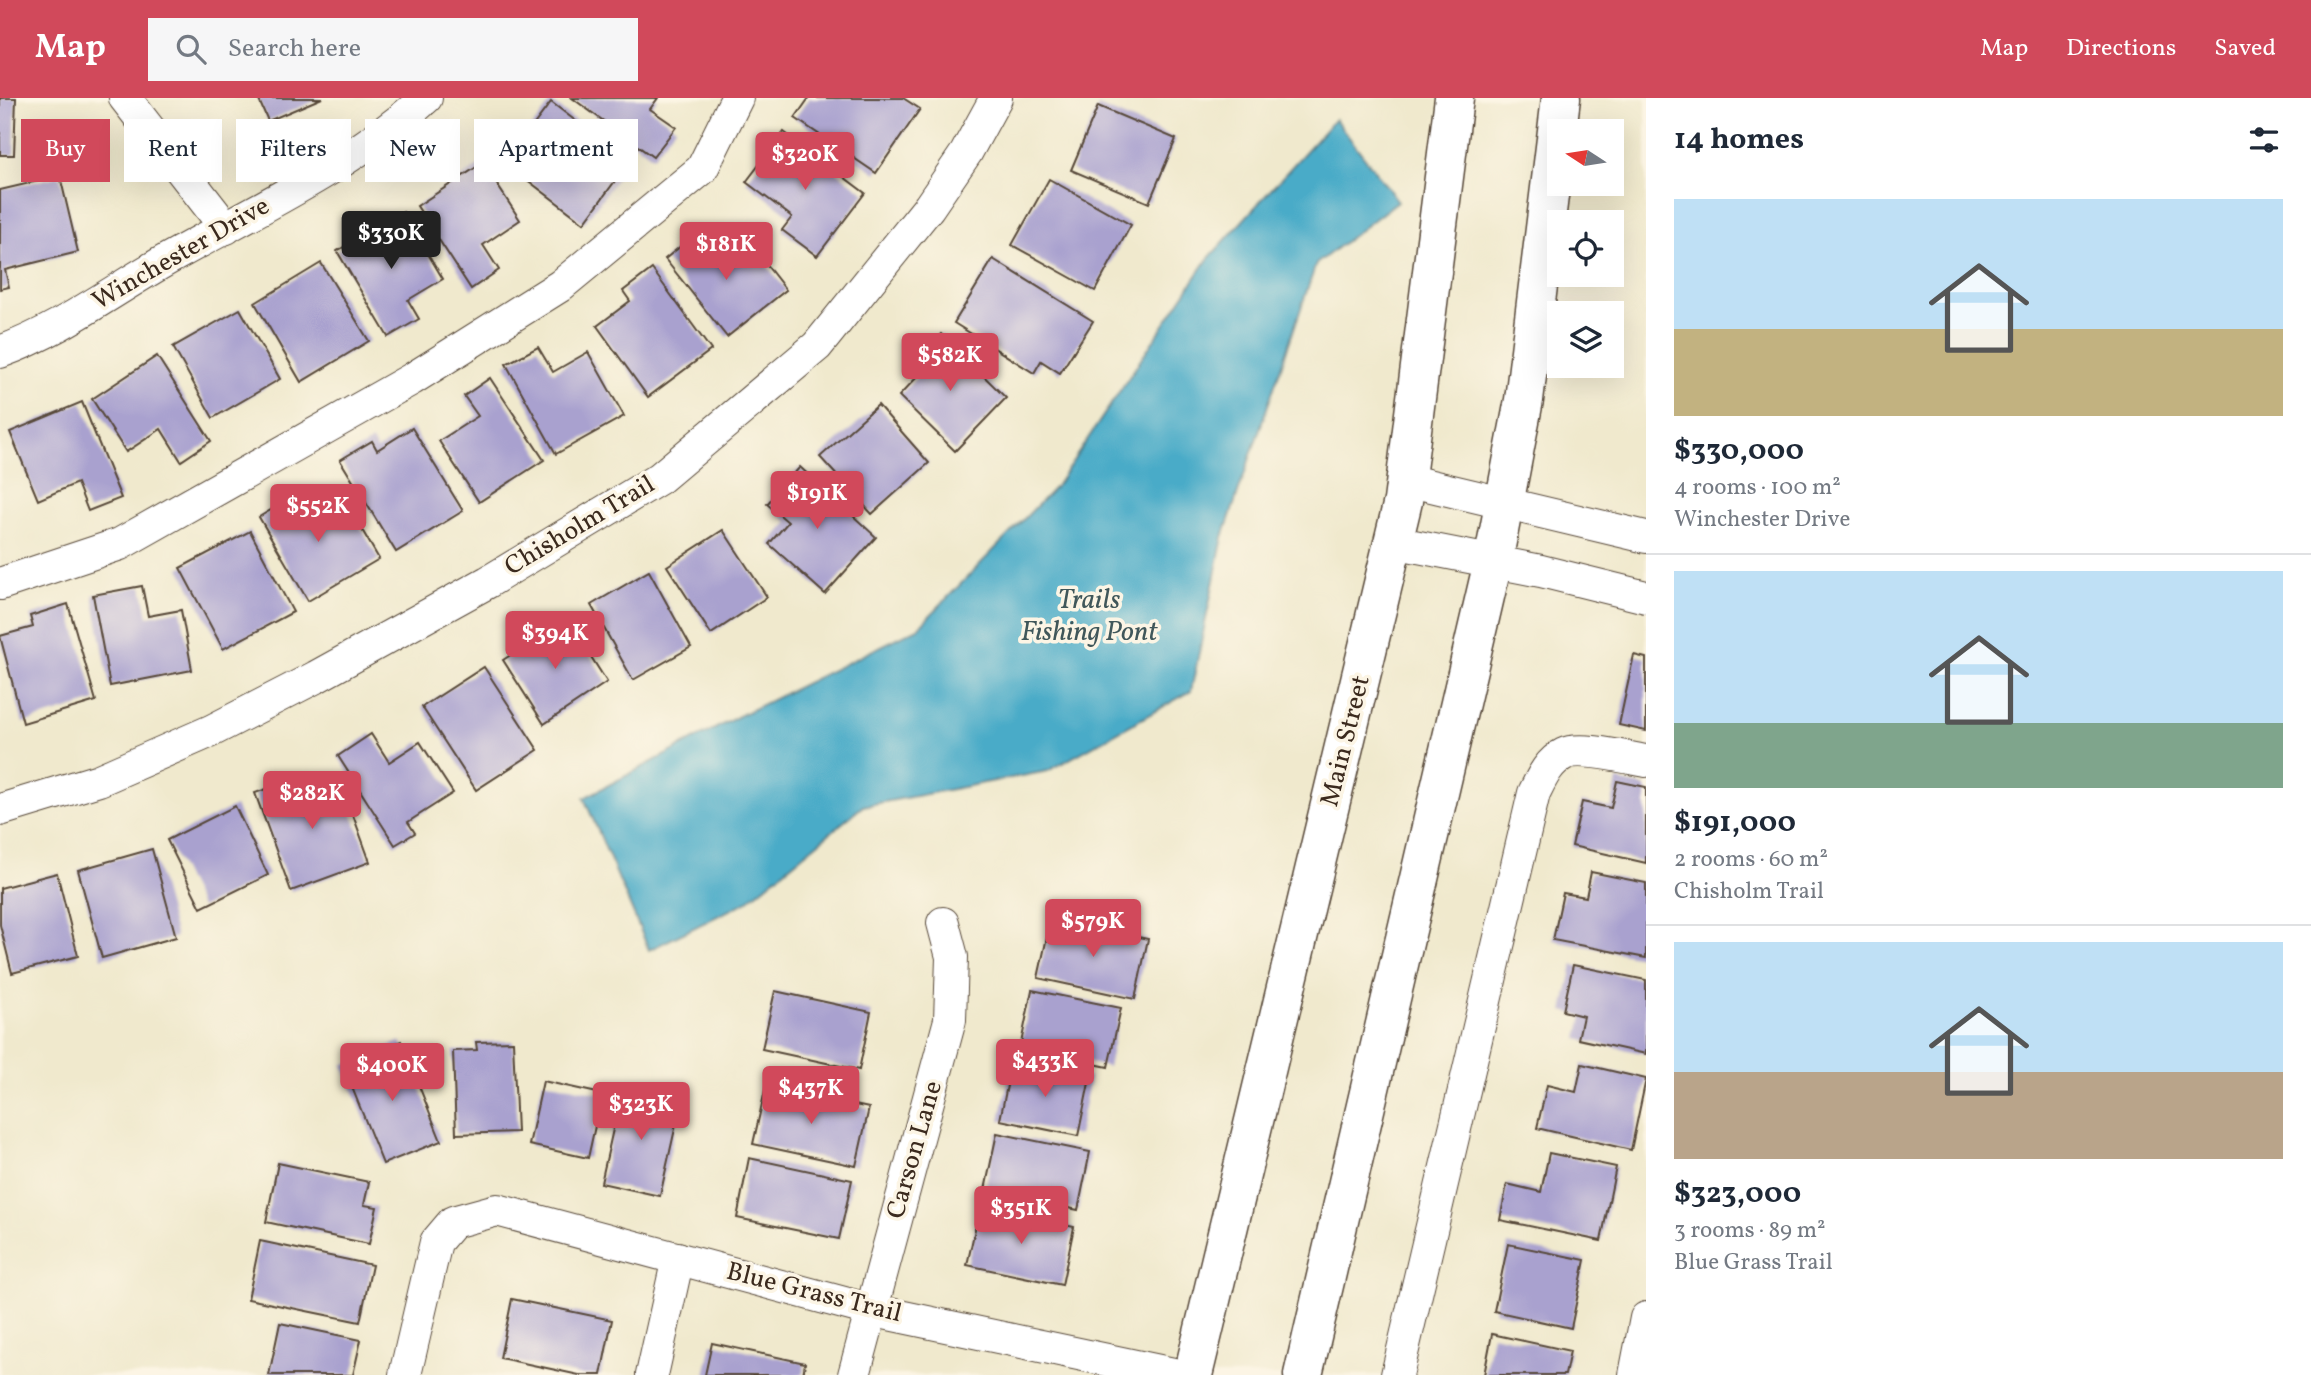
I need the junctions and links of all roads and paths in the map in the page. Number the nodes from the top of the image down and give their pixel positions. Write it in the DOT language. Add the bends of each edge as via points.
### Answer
graph roads {
  1 [pos="125,98"];
  2 [pos="426,98"];
  3 [pos="737,98"];
  4 [pos="996,98"];
  5 [pos="1454,98"];
  6 [pos="1561,98"];
  7 [pos="226,228"];
  8 [pos="0,352"];
  9 [pos="1406,480"];
  10 [pos="1504,501"];
  11 [pos="1646,537"];
  12 [pos="1393,542"];
  13 [pos="1493,562"];
  14 [pos="0,584"];
  15 [pos="1646,597"];
  16 [pos="1646,761"];
  17 [pos="0,810"];
  18 [pos="943,923"];
  19 [pos="678,1258"];
  20 [pos="870,1310"];
  21 [pos="1646,1318"];
  22 [pos="405,1375"];
  23 [pos="652,1375"];
  24 [pos="854,1375"];
  25 [pos="1178,1375"];
  26 [pos="1193,1375"];
  27 [pos="1303,1375"];
  28 [pos="1397,1375"];
  29 [pos="1636,1375"];
  1 -- 7 [label="street"];
  2 -- 7 [label="street, Winchester Drive" via="344,161"];
  3 -- 14 [label="street" via="702,169 561,286 412,379 120,544"];
  4 -- 17 [label="street, Chisholm Trail" via="929,207 817,346 660,478 488,582 223,725 99,780"];
  5 -- 9 [label="main road, Main Street"];
  6 -- 10 [label="main road" via="1524,400"];
  7 -- 8 [label="street, Winchester Drive" via="87,309"];
  9 -- 10 [label="street"];
  9 -- 12 [label="main road, Main Street"];
  10 -- 11 [label="street"];
  10 -- 13 [label="main road"];
  12 -- 13 [label="street"];
  12 -- 26 [label="main road, Main Street"];
  13 -- 15 [label="street"];
  13 -- 27 [label="main road"];
  16 -- 28 [label="street" via="1566,753 1548,767 1534,793"];
  18 -- 20 [label="street, Carson Lane" via="952,957 950,1020"];
  19 -- 20 [label="street, Blue Grass Trail"];
  19 -- 22 [label="street, Blue Grass Trail" via="498,1210 453,1222 436,1242"];
  19 -- 23 [label="street"];
  20 -- 24 [label="street, Carson Lane"];
  20 -- 25 [label="street, Blue Grass Trail"];
  21 -- 29 [label="street"];
}
